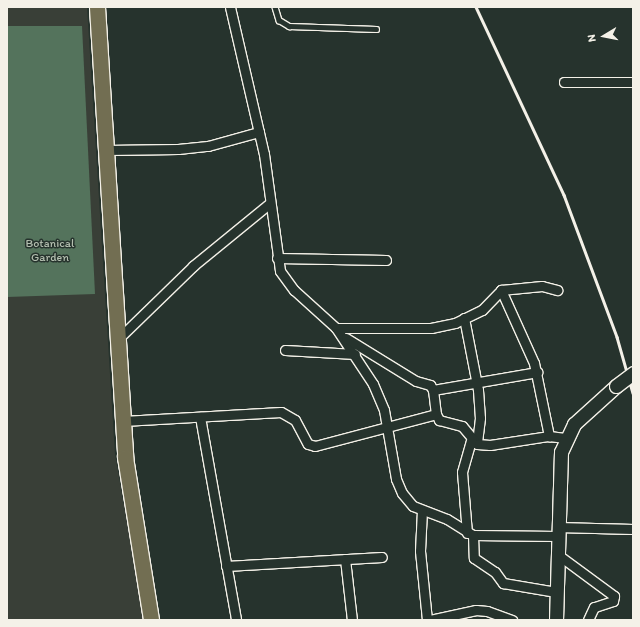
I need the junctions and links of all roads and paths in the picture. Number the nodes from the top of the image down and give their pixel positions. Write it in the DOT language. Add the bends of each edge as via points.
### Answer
graph roads {
  1 [pos="97,7"];
  2 [pos="230,7"];
  3 [pos="275,7"];
  4 [pos="376,29"];
  5 [pos="564,82"];
  6 [pos="633,82"];
  7 [pos="259,132"];
  8 [pos="106,150"];
  9 [pos="270,203"];
  10 [pos="277,258"];
  11 [pos="386,260"];
  12 [pos="501,290"];
  13 [pos="556,290"];
  14 [pos="464,318"];
  15 [pos="339,332"];
  16 [pos="118,339"];
  17 [pos="285,350"];
  18 [pos="354,354"];
  19 [pos="537,372"];
  20 [pos="633,373"];
  21 [pos="478,382"];
  22 [pos="433,390"];
  23 [pos="436,414"];
  24 [pos="200,417"];
  25 [pos="123,421"];
  26 [pos="387,425"];
  27 [pos="550,436"];
  28 [pos="565,438"];
  29 [pos="474,441"];
  30 [pos="422,510"];
  31 [pos="633,529"];
  32 [pos="557,531"];
  33 [pos="470,534"];
  34 [pos="557,554"];
  35 [pos="382,557"];
  36 [pos="345,559"];
  37 [pos="226,566"];
  38 [pos="556,592"];
  39 [pos="151,620"];
  40 [pos="236,620"];
  41 [pos="352,620"];
  42 [pos="427,620"];
  43 [pos="430,620"];
  44 [pos="512,620"];
  45 [pos="556,620"];
  46 [pos="588,620"];
  1 -- 8 [label="main road"];
  2 -- 7 [label="street"];
  3 -- 4 [label="lane" via="279,20 289,26"];
  5 -- 6 [label="street"];
  7 -- 8 [label="street" via="208,146"];
  7 -- 9 [label="street"];
  8 -- 16 [label="main road"];
  9 -- 10 [label="street"];
  9 -- 16 [label="street" via="193,266"];
  10 -- 11 [label="street"];
  10 -- 15 [label="street" via="286,281"];
  12 -- 13 [label="street" via="542,286"];
  12 -- 14 [label="street" via="482,310"];
  12 -- 19 [label="street" via="530,350"];
  14 -- 15 [label="street" via="432,328"];
  14 -- 21 [label="street"];
  15 -- 18 [label="street"];
  15 -- 22 [label="street" via="416,381 430,385"];
  16 -- 25 [label="main road"];
  17 -- 18 [label="street"];
  18 -- 26 [label="street" via="380,398"];
  19 -- 21 [label="street"];
  19 -- 27 [label="street"];
  20 -- 28 [label="main road, bridge" via="574,424"];
  21 -- 22 [label="street"];
  21 -- 29 [label="street" via="480,418"];
  22 -- 23 [label="street"];
  23 -- 26 [label="street"];
  23 -- 29 [label="street" via="443,422 462,426"];
  24 -- 25 [label="street"];
  24 -- 26 [label="street" via="281,412 295,420 308,444 315,446"];
  24 -- 37 [label="street"];
  25 -- 39 [label="main road" via="125,457"];
  26 -- 30 [label="street" via="396,479 406,500"];
  27 -- 28 [label="street"];
  27 -- 29 [label="street" via="490,445"];
  28 -- 32 [label="main road" via="561,452"];
  29 -- 33 [label="street" via="462,472"];
  30 -- 33 [label="street" via="447,519"];
  30 -- 42 [label="street" via="420,551"];
  31 -- 32 [label="street"];
  32 -- 33 [label="street"];
  32 -- 34 [label="main road"];
  33 -- 38 [label="street" via="474,558 495,572 503,583"];
  34 -- 38 [label="main road"];
  34 -- 46 [label="street" via="614,596 609,602 594,607"];
  35 -- 36 [label="street"];
  36 -- 37 [label="street"];
  36 -- 41 [label="street"];
  37 -- 40 [label="street"];
  38 -- 45 [label="main road"];
  43 -- 44 [label="street" via="476,610"];
}
